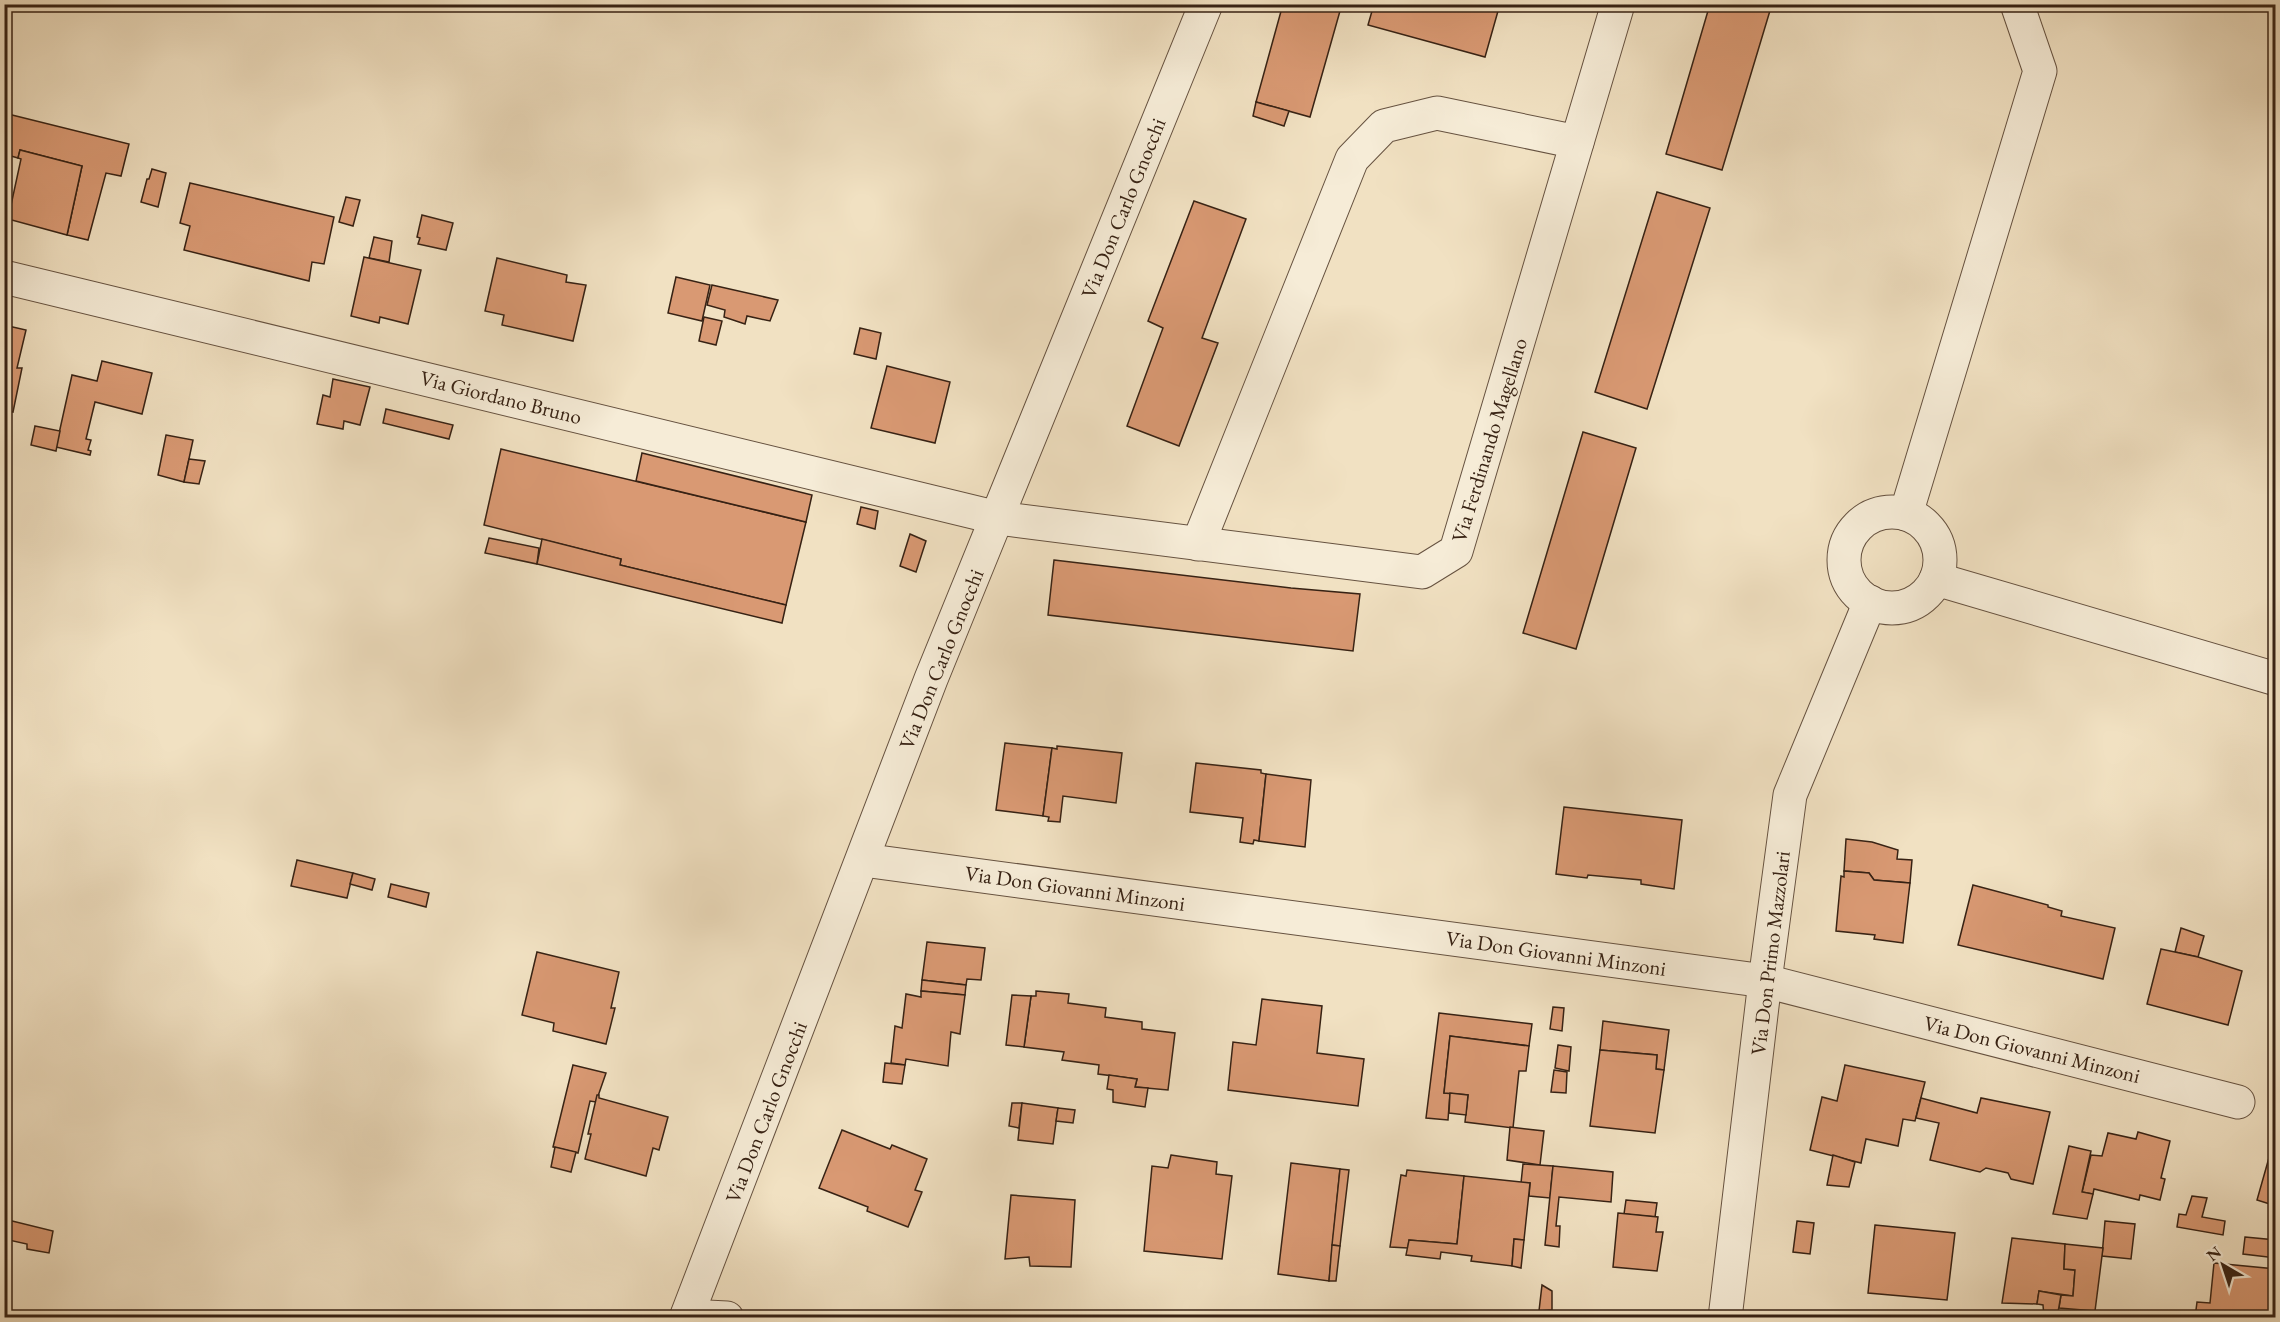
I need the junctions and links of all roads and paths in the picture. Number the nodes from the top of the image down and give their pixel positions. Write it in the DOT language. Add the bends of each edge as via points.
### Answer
graph roads {
  1 [pos="1206,4"];
  2 [pos="1618,4"];
  3 [pos="2018,4"];
  4 [pos="1577,142"];
  5 [pos="4,277"];
  6 [pos="1906,514"];
  7 [pos="998,518"];
  8 [pos="1198,544"];
  9 [pos="1936,579"];
  10 [pos="1870,602"];
  11 [pos="2276,679"];
  12 [pos="863,860"];
  13 [pos="1765,981"];
  14 [pos="2238,1102"];
  15 [pos="687,1316"];
  16 [pos="727,1317"];
  17 [pos="1725,1317"];
  1 -- 7 [label="street, Via Don Carlo Gnocchi"];
  2 -- 4 [label="street, Via Ferdinando Magellano"];
  3 -- 6 [label="street" via="2040,71"];
  4 -- 8 [label="street" via="1437,113 1384,126 1352,159"];
  4 -- 8 [label="street, Via Ferdinando Magellano" via="1456,551 1422,572"];
  5 -- 7 [label="street, Via Giordano Bruno"];
  6 -- 9 [label="street" via="1932,532 1939,547 1941,563"];
  6 -- 10 [label="street" via="1890,512 1875,516 1851,535 1845,550 1849,580"];
  7 -- 8 [label="street, Via Ferdinando Magellano"];
  7 -- 12 [label="street, Via Don Carlo Gnocchi" via="931,679"];
  9 -- 10 [label="street" via="1916,602 1885,607"];
  9 -- 11 [label="street"];
  10 -- 13 [label="street, Via Don Primo Mazzolari" via="1790,795"];
  12 -- 13 [label="street, Via Don Giovanni Minzoni"];
  12 -- 15 [label="street, Via Don Carlo Gnocchi"];
  13 -- 14 [label="street, Via Don Giovanni Minzoni"];
  13 -- 17 [label="street, Via Don Primo Mazzolari"];
  15 -- 16 [label="street"];
}
